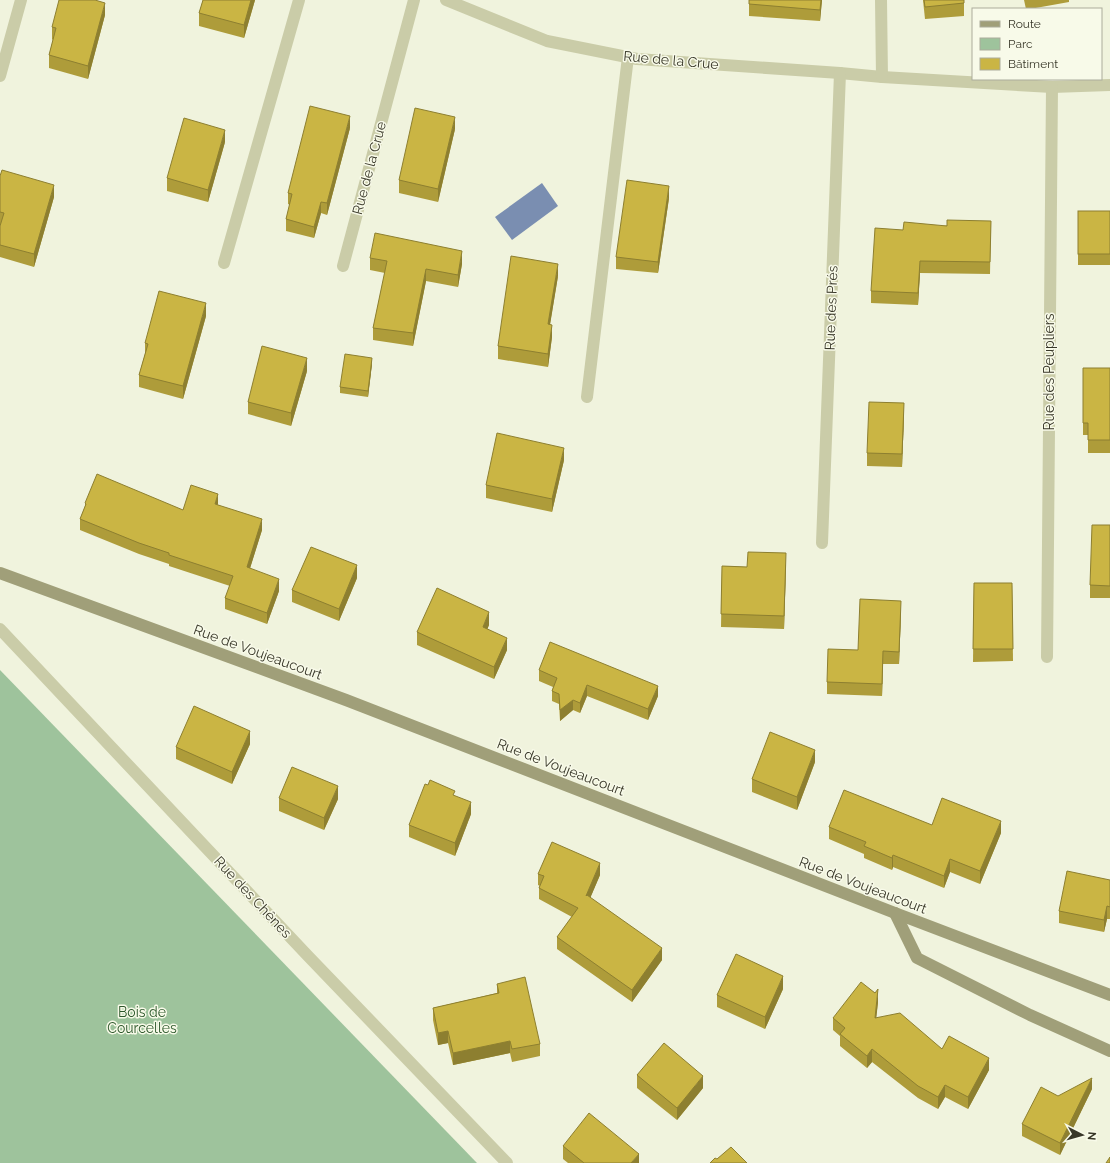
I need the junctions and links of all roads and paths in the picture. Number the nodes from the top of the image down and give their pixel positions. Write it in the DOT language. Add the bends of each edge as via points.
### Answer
graph roads {
  1 [pos="21,0"];
  2 [pos="298,0"];
  3 [pos="414,0"];
  4 [pos="446,0"];
  5 [pos="881,0"];
  6 [pos="628,57"];
  7 [pos="840,73"];
  8 [pos="0,76"];
  9 [pos="882,77"];
  10 [pos="1110,85"];
  11 [pos="1052,87"];
  12 [pos="224,263"];
  13 [pos="343,266"];
  14 [pos="587,397"];
  15 [pos="822,543"];
  16 [pos="0,573"];
  17 [pos="0,628"];
  18 [pos="1047,657"];
  19 [pos="895,913"];
  20 [pos="1110,995"];
  21 [pos="1110,1051"];
  22 [pos="507,1163"];
  1 -- 8 [label="street"];
  2 -- 12 [label="street"];
  3 -- 13 [label="street, Rue de la Crue"];
  4 -- 6 [label="street, Rue de la Crue" via="547,41"];
  5 -- 9 [label="street"];
  6 -- 7 [label="street, Rue de la Crue"];
  6 -- 14 [label="street"];
  7 -- 9 [label="street, Rue de la Crue"];
  7 -- 15 [label="street, Rue des Prés"];
  9 -- 11 [label="street, Rue de la Crue"];
  10 -- 11 [label="street, Rue de la Crue"];
  11 -- 18 [label="street, Rue des Peupliers"];
  16 -- 19 [label="main road, Rue de Voujeaucourt" via="346,700"];
  17 -- 22 [label="street, Rue des Chênes" via="308,956"];
  19 -- 20 [label="main road, Rue de Voujeaucourt"];
  19 -- 21 [label="main road" via="917,958 1030,1015"];
}
